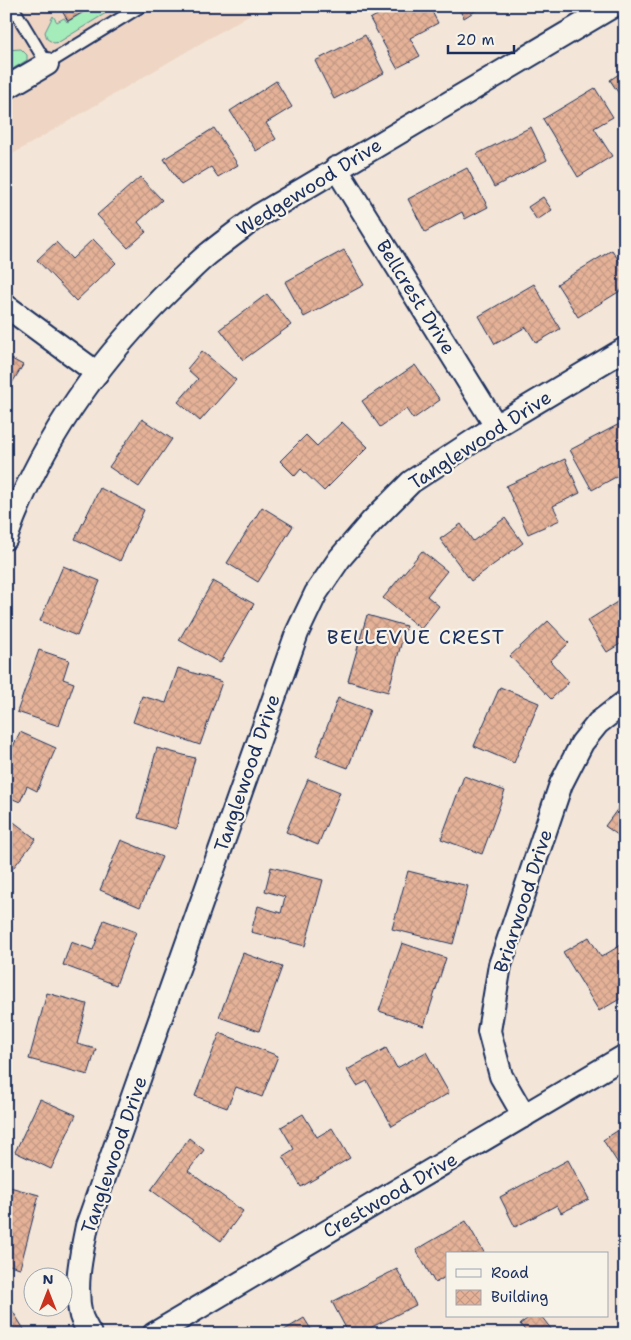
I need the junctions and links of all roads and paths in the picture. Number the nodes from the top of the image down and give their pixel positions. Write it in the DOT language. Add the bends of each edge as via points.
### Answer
graph roads {
  1 [pos="12,6"];
  2 [pos="141,6"];
  3 [pos="613,6"];
  4 [pos="47,64"];
  5 [pos="6,88"];
  6 [pos="336,168"];
  7 [pos="6,306"];
  8 [pos="625,349"];
  9 [pos="97,373"];
  10 [pos="496,426"];
  11 [pos="6,538"];
  12 [pos="625,702"];
  13 [pos="625,1056"];
  14 [pos="524,1116"];
  15 [pos="90,1334"];
  16 [pos="154,1334"];
  1 -- 4 [label="lane"];
  2 -- 4 [label="lane"];
  3 -- 6 [label="street, Wedgewood Drive"];
  4 -- 5 [label="street"];
  6 -- 9 [label="street, Wedgewood Drive" via="258,216 206,256 121,341"];
  6 -- 10 [label="street, Bellcrest Drive"];
  7 -- 9 [label="street"];
  8 -- 10 [label="street, Tanglewood Drive"];
  9 -- 11 [label="street, Wedgewood Drive" via="48,448"];
  10 -- 15 [label="street, Tanglewood Drive" via="412,482 372,521 340,558 316,593 297,633 88,1226 78,1287 81,1318"];
  12 -- 14 [label="street, Briarwood Drive" via="598,723 582,743 560,784 500,966 489,1031 501,1076"];
  13 -- 14 [label="street, Crestwood Drive"];
  14 -- 16 [label="street, Crestwood Drive"];
}
